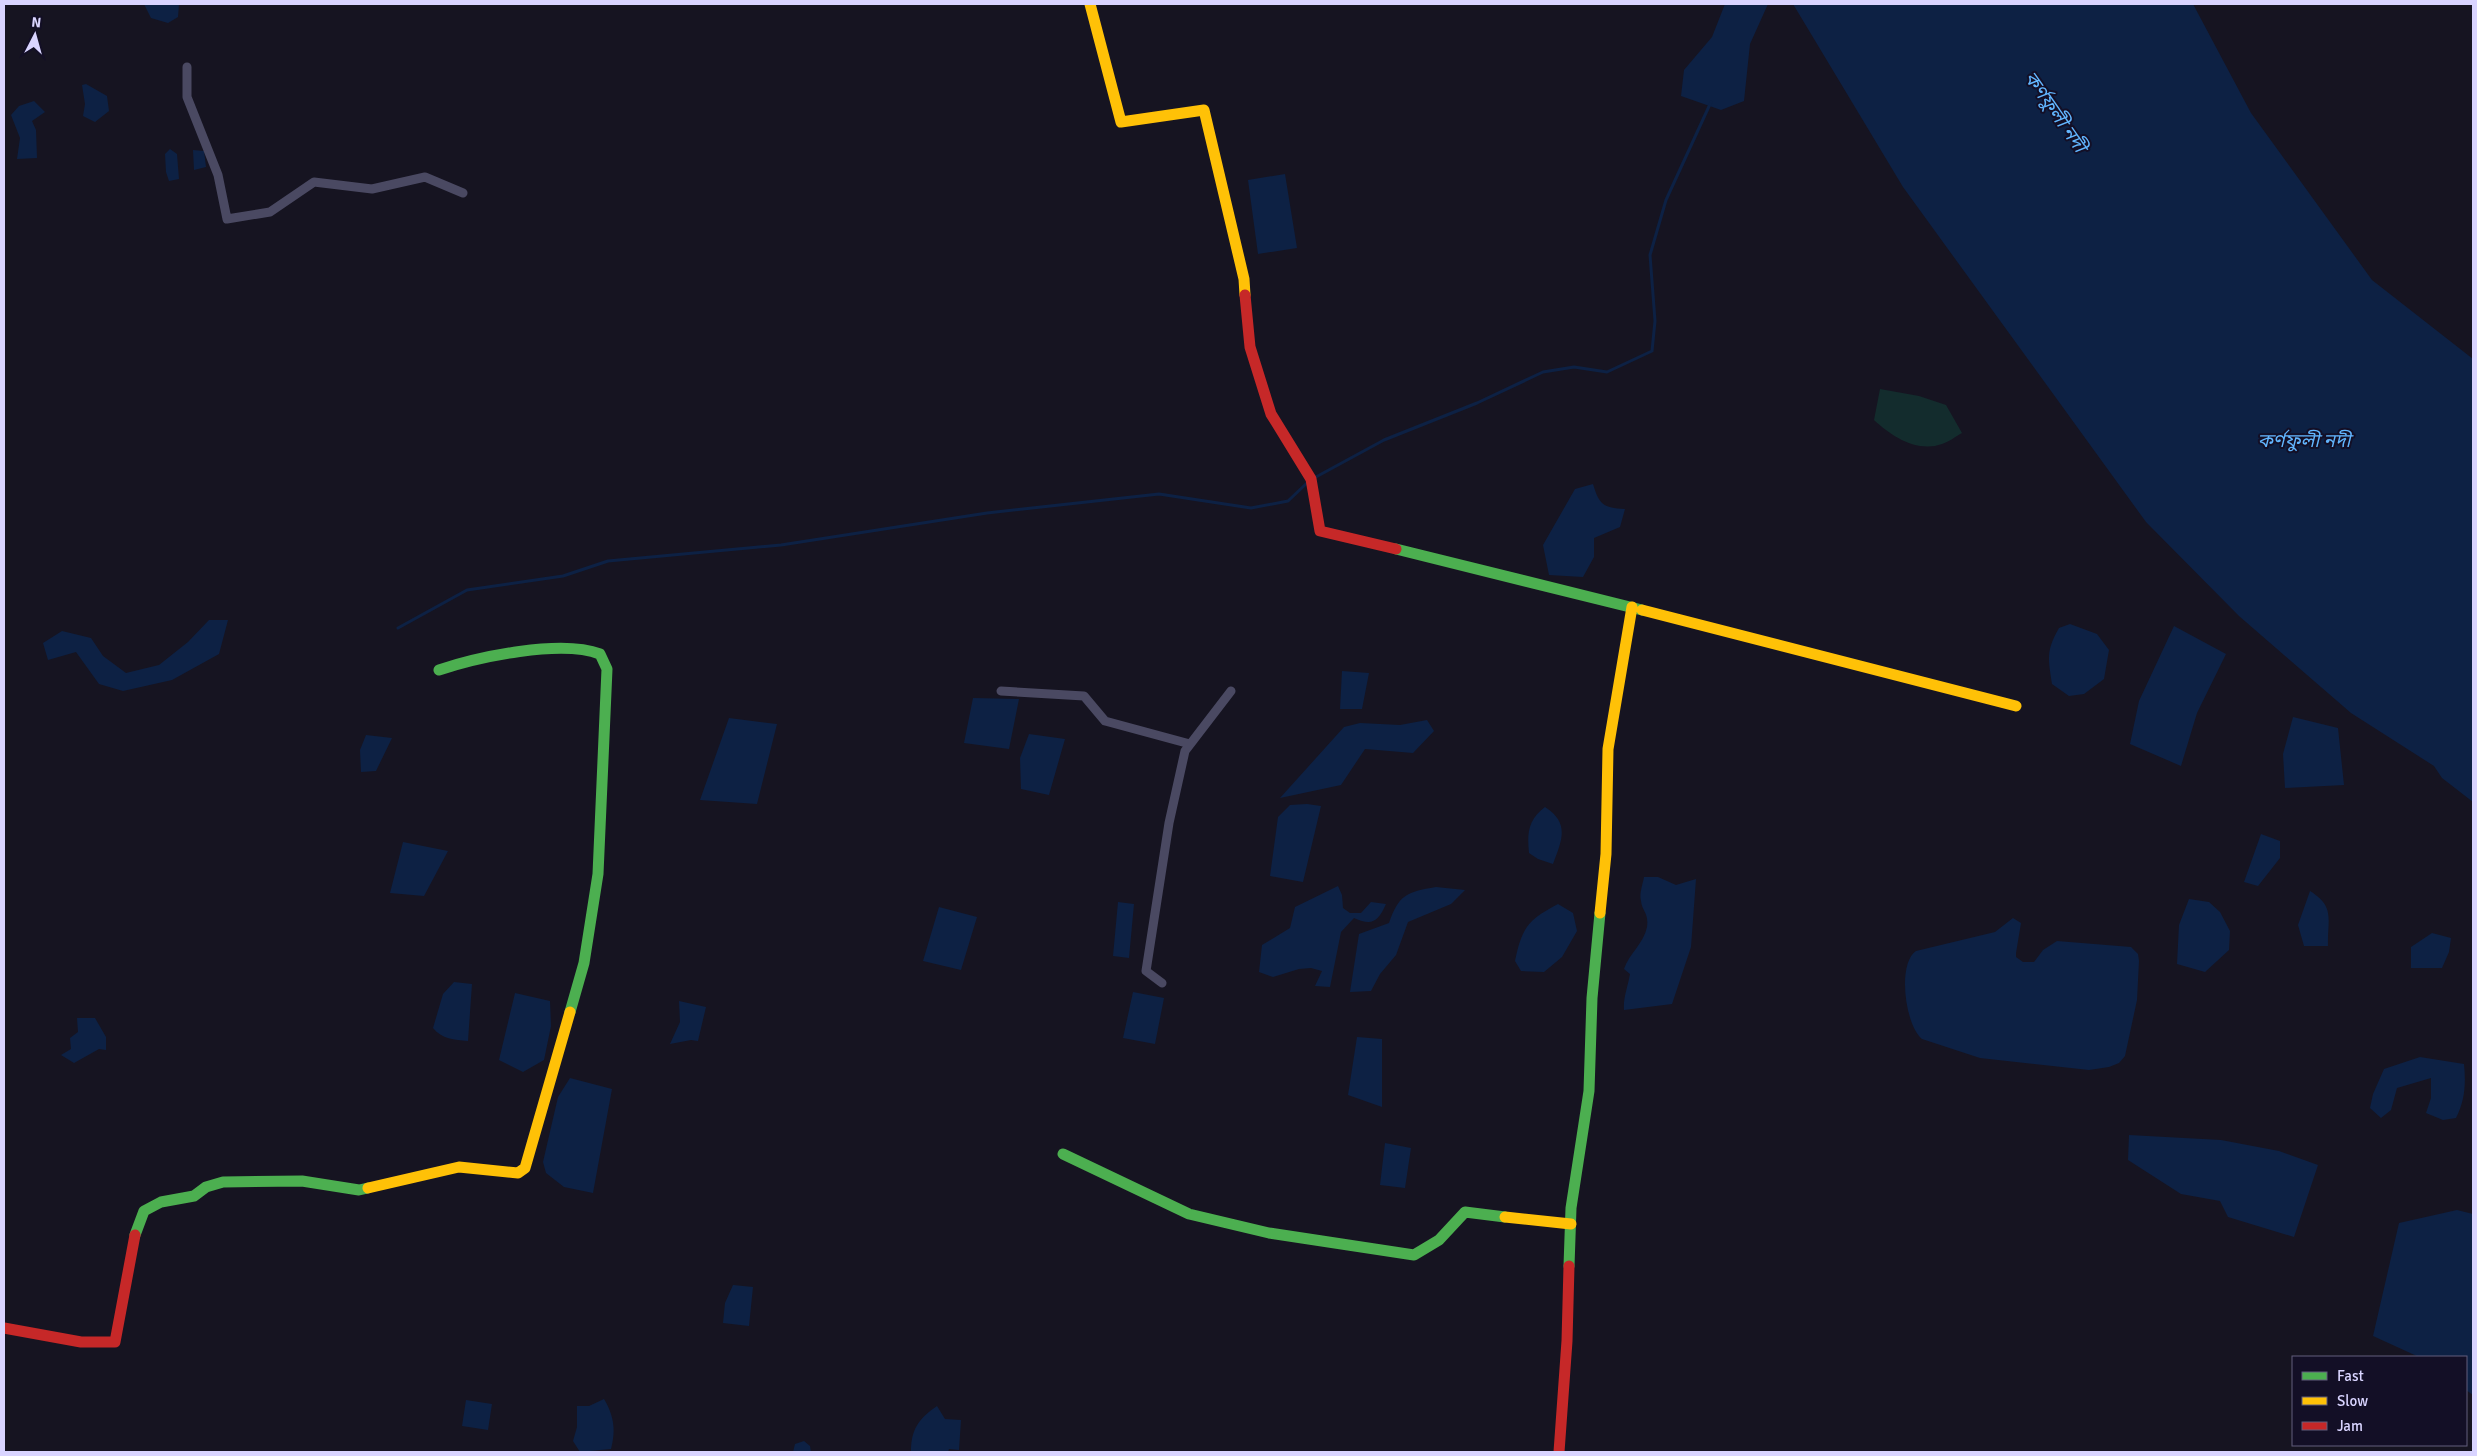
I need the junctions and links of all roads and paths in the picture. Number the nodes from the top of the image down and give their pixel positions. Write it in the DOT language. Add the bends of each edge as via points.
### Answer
graph roads {
  1 [pos="1090,4"];
  2 [pos="187,67"];
  3 [pos="463,193"];
  4 [pos="1632,607"];
  5 [pos="439,670"];
  6 [pos="1000,691"];
  7 [pos="1231,691"];
  8 [pos="2016,706"];
  9 [pos="1190,744"];
  10 [pos="1162,983"];
  11 [pos="1063,1154"];
  12 [pos="1571,1224"];
  13 [pos="4,1328"];
  14 [pos="1559,1452"];
  1 -- 4 [label="street" via="1121,122 1204,110 1244,279 1250,346 1271,414 1311,479 1320,531"];
  2 -- 3 [label="street" via="187,97 218,175 227,218 270,212 314,182 372,189 425,177"];
  4 -- 8 [label="street"];
  4 -- 12 [label="street" via="1608,749 1606,854 1592,998 1589,1091"];
  5 -- 13 [label="street" via="470,659 524,650 592,651 600,654 607,669 598,874 584,963 525,1168 518,1173 459,1167 359,1190 279,1180 223,1182 206,1187 194,1196 161,1202 144,1211 132,1245 115,1342 81,1342"];
  6 -- 9 [label="street" via="1084,696 1104,721"];
  7 -- 9 [label="street"];
  9 -- 10 [label="street" via="1185,751 1169,823 1146,971"];
  11 -- 12 [label="street" via="1190,1214 1269,1234 1414,1255 1439,1240 1465,1212"];
  12 -- 14 [label="street"];
}
